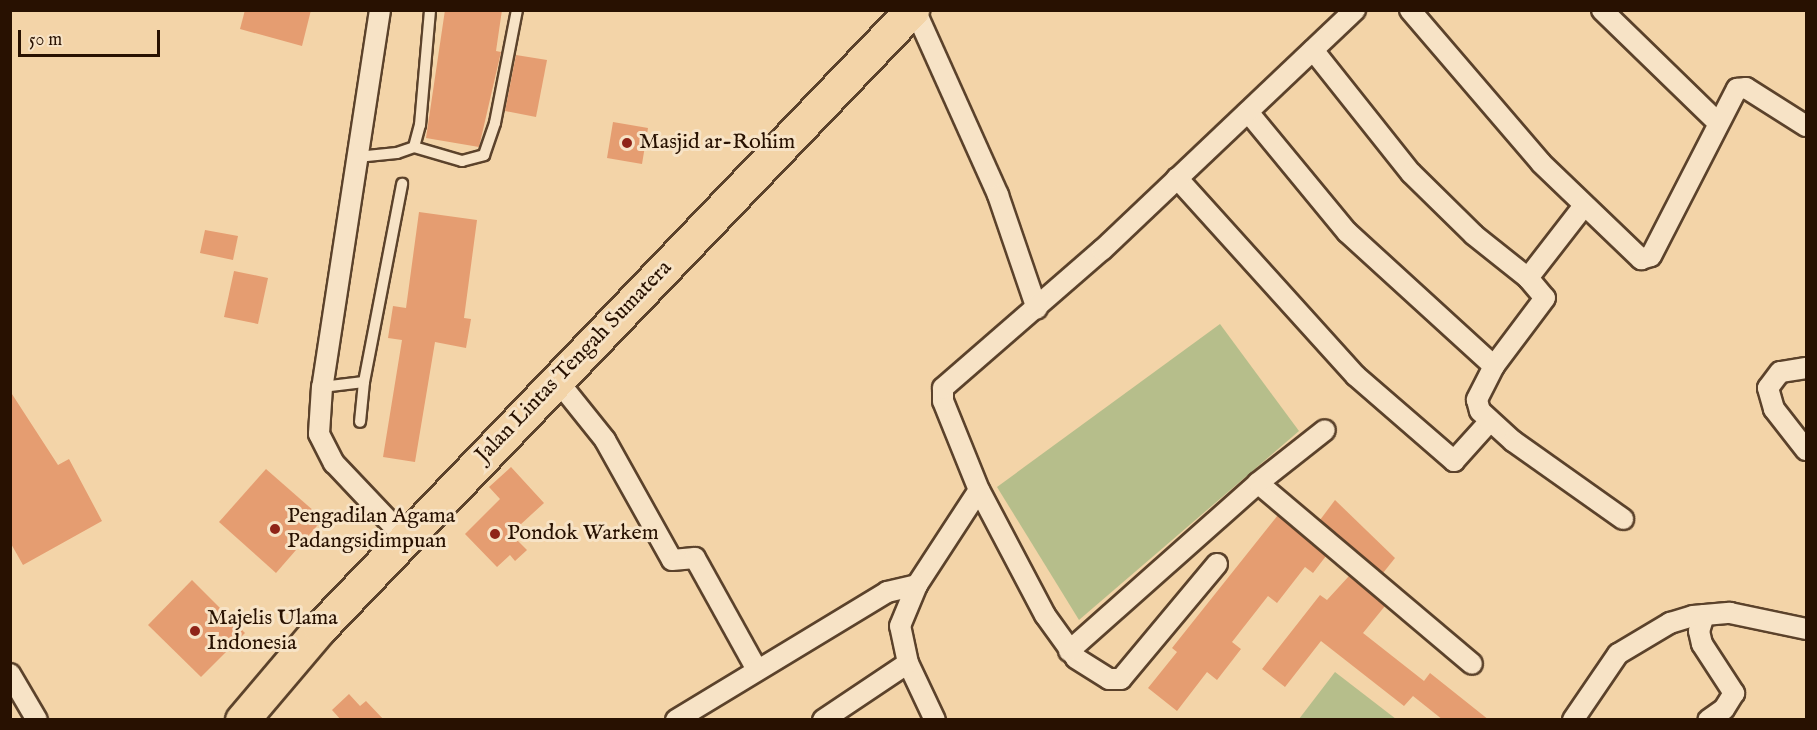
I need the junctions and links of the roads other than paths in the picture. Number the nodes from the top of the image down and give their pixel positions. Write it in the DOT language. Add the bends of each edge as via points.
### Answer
graph roads {
  1 [pos="380,10"];
  2 [pos="430,10"];
  3 [pos="516,10"];
  4 [pos="913,10"];
  5 [pos="1355,10"];
  6 [pos="1410,10"];
  7 [pos="1602,10"];
  8 [pos="1314,50"];
  9 [pos="1248,112"];
  10 [pos="1718,123"];
  11 [pos="1806,126"];
  12 [pos="414,147"];
  13 [pos="357,157"];
  14 [pos="1177,178"];
  15 [pos="402,184"];
  16 [pos="1583,207"];
  17 [pos="1528,278"];
  18 [pos="1037,309"];
  19 [pos="1494,366"];
  20 [pos="1806,368"];
  21 [pos="556,380"];
  22 [pos="364,382"];
  23 [pos="322,387"];
  24 [pos="1490,421"];
  25 [pos="360,422"];
  26 [pos="1325,430"];
  27 [pos="1806,450"];
  28 [pos="1258,483"];
  29 [pos="979,490"];
  30 [pos="1623,519"];
  31 [pos="405,538"];
  32 [pos="1217,564"];
  33 [pos="917,585"];
  34 [pos="1704,615"];
  35 [pos="1806,629"];
  36 [pos="1069,651"];
  37 [pos="909,663"];
  38 [pos="1472,664"];
  39 [pos="757,670"];
  40 [pos="10,674"];
  41 [pos="38,720"];
  42 [pos="242,720"];
  43 [pos="676,720"];
  44 [pos="823,720"];
  45 [pos="935,720"];
  46 [pos="1573,720"];
  47 [pos="1708,720"];
  1 -- 13 [label="street"];
  2 -- 12 [label="lane" via="420,125"];
  3 -- 12 [label="lane" via="495,123 484,154 462,161"];
  4 -- 18 [label="street" via="998,195"];
  4 -- 21 [label="highway, Jalan Lintas Tengah Sumatera"];
  5 -- 8 [label="street"];
  6 -- 16 [label="street" via="1493,111"];
  7 -- 10 [label="street"];
  8 -- 9 [label="street"];
  8 -- 17 [label="street" via="1411,173 1474,235"];
  9 -- 14 [label="street"];
  9 -- 19 [label="street" via="1347,232"];
  10 -- 11 [label="street" via="1732,95 1746,88"];
  10 -- 16 [label="street" via="1647,259 1641,259"];
  12 -- 13 [label="lane"];
  13 -- 23 [label="street"];
  14 -- 18 [label="street"];
  14 -- 24 [label="street" via="1356,376 1453,460"];
  15 -- 22 [label="lane"];
  16 -- 17 [label="street"];
  17 -- 19 [label="street" via="1545,298"];
  18 -- 29 [label="street" via="943,388 943,401"];
  19 -- 24 [label="street" via="1477,400"];
  20 -- 27 [label="street" via="1780,372 1768,388 1774,409"];
  21 -- 31 [label="highway, Jalan Lintas Tengah Sumatera"];
  21 -- 39 [label="street" via="605,440 672,560 692,556 697,560"];
  22 -- 23 [label="lane"];
  22 -- 25 [label="lane"];
  23 -- 31 [label="street" via="319,434 334,463"];
  24 -- 30 [label="street"];
  26 -- 28 [label="street"];
  28 -- 36 [label="street"];
  28 -- 38 [label="street"];
  29 -- 33 [label="street"];
  29 -- 36 [label="street" via="1045,615"];
  31 -- 42 [label="highway, Jalan Lintas Tengah Sumatera" via="320,628"];
  32 -- 36 [label="street" via="1119,681 1109,679"];
  33 -- 37 [label="street" via="900,626"];
  33 -- 39 [label="street" via="887,592"];
  34 -- 35 [label="street" via="1739,615"];
  34 -- 46 [label="street" via="1670,623 1618,654"];
  34 -- 47 [label="street" via="1702,644 1734,693 1724,709"];
  37 -- 44 [label="street"];
  37 -- 45 [label="street"];
  39 -- 43 [label="street"];
  40 -- 41 [label="street"];
}
